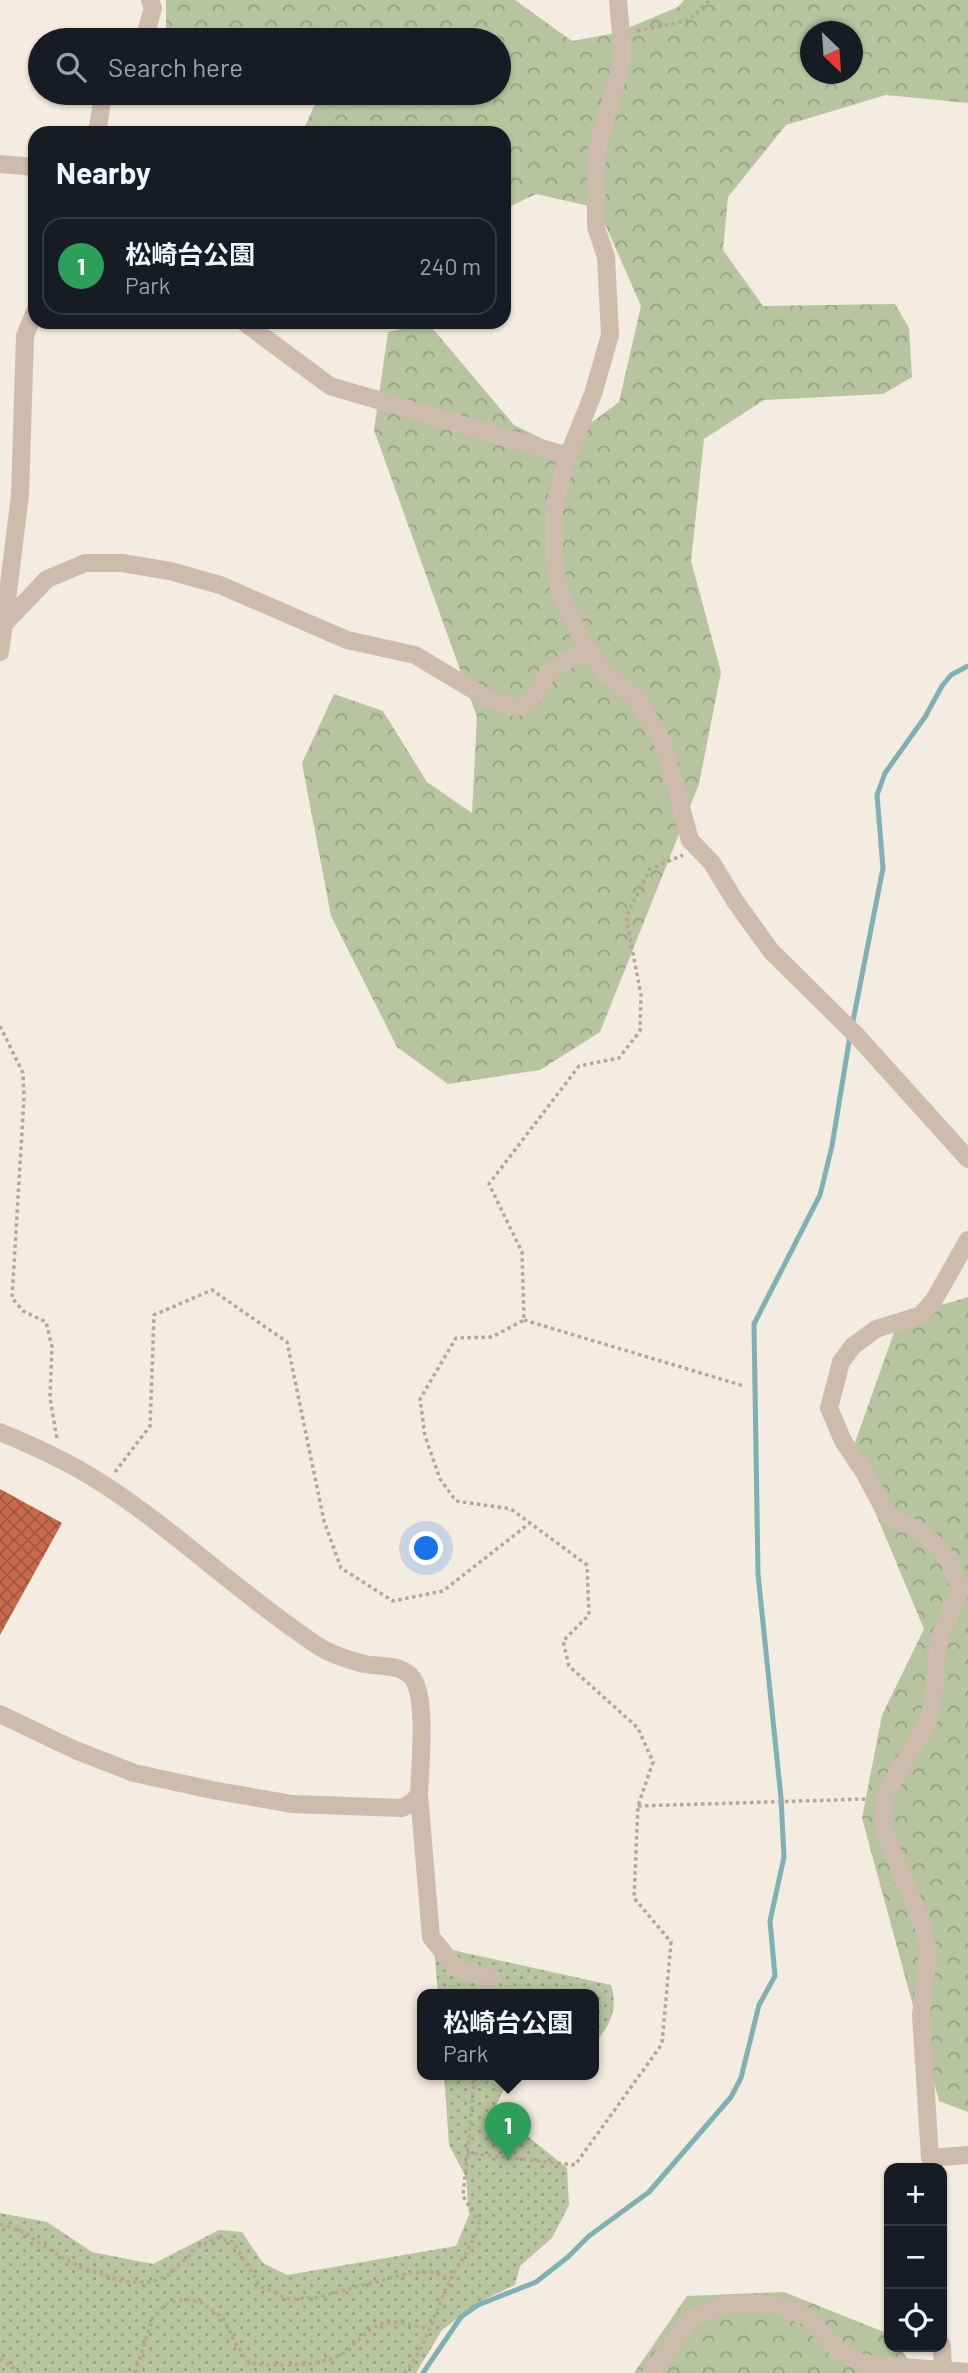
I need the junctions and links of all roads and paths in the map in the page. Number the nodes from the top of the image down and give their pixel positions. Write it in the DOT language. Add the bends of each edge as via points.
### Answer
graph roads {
  1 [pos="150,0"];
  2 [pos="618,0"];
  3 [pos="710,0"];
  4 [pos="147,28"];
  5 [pos="621,35"];
  6 [pos="102,105"];
  7 [pos="98,126"];
  8 [pos="0,164"];
  9 [pos="28,166"];
  10 [pos="28,328"];
  11 [pos="253,329"];
  12 [pos="568,456"];
  13 [pos="4,624"];
  14 [pos="0,652"];
  15 [pos="590,652"];
  16 [pos="698,849"];
  17 [pos="0,1026"];
  18 [pos="968,1159"];
  19 [pos="968,1240"];
  20 [pos="524,1320"];
  21 [pos="744,1386"];
  22 [pos="0,1432"];
  23 [pos="61,1461"];
  24 [pos="105,1485"];
  25 [pos="530,1523"];
  26 [pos="0,1714"];
  27 [pos="419,1794"];
  28 [pos="883,1798"];
  29 [pos="638,1806"];
  30 [pos="492,1979"];
  31 [pos="474,2080"];
  32 [pos="467,2153"];
  33 [pos="968,2155"];
  34 [pos="930,2163"];
  35 [pos="0,2224"];
  36 [pos="450,2280"];
  37 [pos="429,2330"];
  38 [pos="942,2352"];
  39 [pos="0,2359"];
  40 [pos="943,2371"];
  41 [pos="968,2372"];
  42 [pos="21,2373"];
  43 [pos="135,2373"];
  44 [pos="404,2373"];
  45 [pos="651,2373"];
  1 -- 4 [label="street" via="153,8"];
  2 -- 5 [label="street"];
  3 -- 5 [label="path" via="689,20"];
  5 -- 12 [label="street" via="622,57 596,154 596,227 606,257 610,335"];
  6 -- 7 [label="street"];
  8 -- 9 [label="street"];
  10 -- 13 [label="street" via="20,495"];
  11 -- 12 [label="street" via="330,386"];
  12 -- 15 [label="street" via="554,509 554,562 561,597"];
  13 -- 14 [label="street"];
  13 -- 15 [label="street" via="47,579 85,563 122,563 220,585 347,640 415,655 490,700 512,707 523,706 548,673"];
  15 -- 16 [label="street" via="605,673 639,700 663,743 690,840"];
  16 -- 18 [label="street" via="772,951 858,1037"];
  16 -- 20 [label="path" via="650,869 626,917 641,995 640,1031 619,1058 579,1066 489,1184 522,1252"];
  17 -- 23 [label="path" via="23,1073 12,1298 23,1311 46,1322 52,1347 50,1398"];
  19 -- 28 [label="street" via="921,1315 876,1329 853,1346 841,1362 829,1408 887,1515 935,1544 959,1584 959,1595 939,1638 928,1721"];
  20 -- 21 [label="path"];
  20 -- 25 [label="path" via="492,1337 456,1338 420,1399 425,1436 440,1479 456,1502 512,1509"];
  22 -- 23 [label="street"];
  23 -- 24 [label="street"];
  24 -- 25 [label="path" via="150,1426 154,1315 212,1290 287,1342 324,1521 341,1569 393,1601 443,1591"];
  24 -- 27 [label="street" via="321,1648 363,1664 399,1668 412,1678 421,1698"];
  25 -- 29 [label="path" via="587,1565 589,1615 563,1641 569,1666 638,1728 653,1762"];
  26 -- 27 [label="street" via="134,1773 212,1790 292,1804 402,1808"];
  27 -- 30 [label="street" via="431,1937 456,1968"];
  28 -- 29 [label="path"];
  28 -- 34 [label="street" via="883,1829 923,1928 928,1954 921,2015"];
  29 -- 32 [label="path" via="634,1898 671,1942 662,2044 575,2165"];
  31 -- 32 [label="path"];
  32 -- 36 [label="path" via="463,2196 480,2225 472,2247"];
  33 -- 34 [label="street"];
  35 -- 36 [label="path" via="24,2232 80,2267 124,2282 150,2282 169,2275 198,2247 217,2238 233,2242 260,2286 288,2299 315,2298 409,2273 435,2272"];
  36 -- 37 [label="path"];
  37 -- 43 [label="path" via="392,2321 373,2327 342,2353 317,2361 286,2366 249,2363 223,2318 201,2302 183,2300 166,2304 153,2317"];
  37 -- 44 [label="path" via="417,2358"];
  38 -- 40 [label="street"];
  39 -- 42 [label="path"];
  40 -- 41 [label="street"];
  40 -- 45 [label="street" via="865,2364 841,2353 806,2316 772,2304 729,2305 691,2318"];
}
